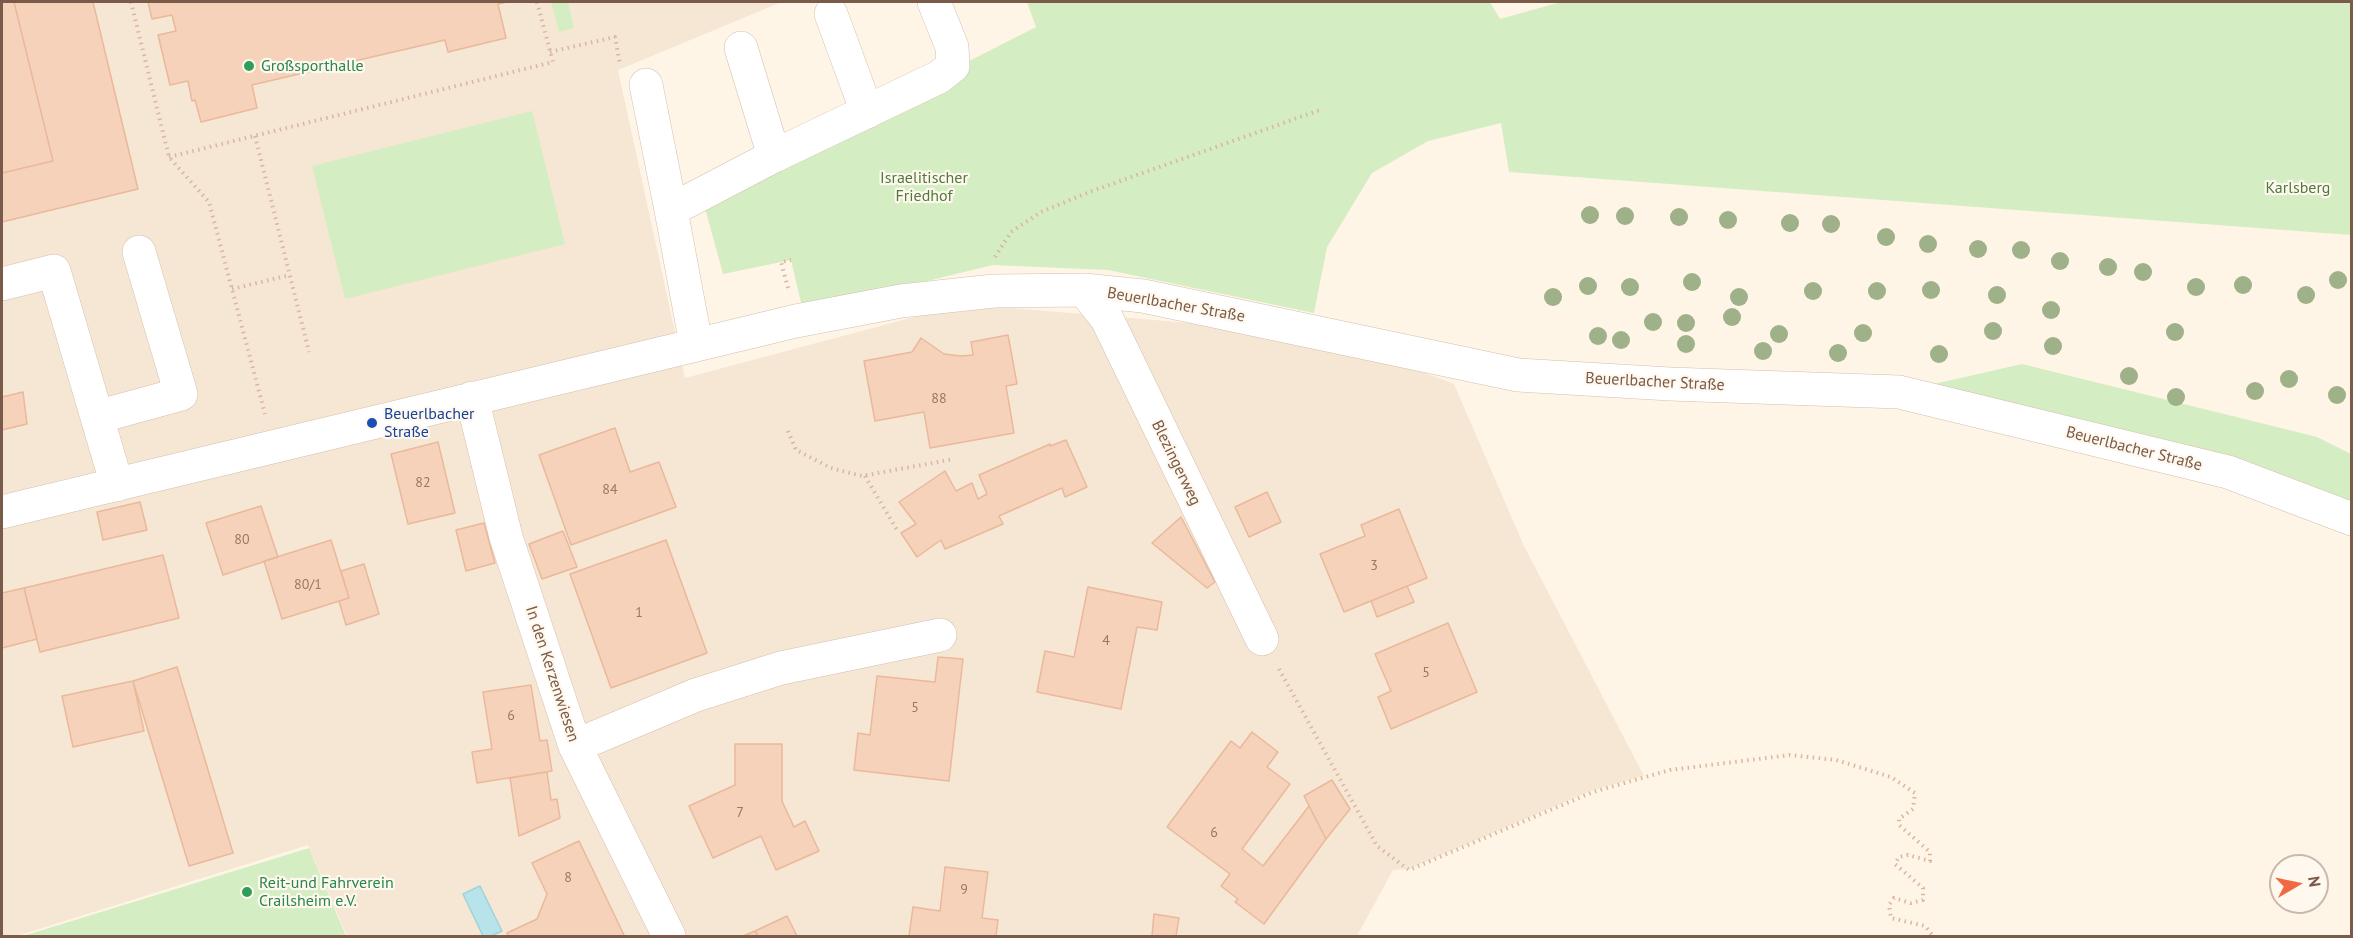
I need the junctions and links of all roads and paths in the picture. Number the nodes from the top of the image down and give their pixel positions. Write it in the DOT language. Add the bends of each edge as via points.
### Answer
graph roads {
  1 [pos="131,2"];
  2 [pos="537,2"];
  3 [pos="934,2"];
  4 [pos="831,14"];
  5 [pos="615,36"];
  6 [pos="741,48"];
  7 [pos="550,52"];
  8 [pos="646,85"];
  9 [pos="1320,110"];
  10 [pos="867,112"];
  11 [pos="255,136"];
  12 [pos="774,156"];
  13 [pos="169,157"];
  14 [pos="671,210"];
  15 [pos="139,252"];
  16 [pos="290,275"];
  17 [pos="2,284"];
  18 [pos="232,289"];
  19 [pos="1084,290"];
  20 [pos="994,291"];
  21 [pos="696,344"];
  22 [pos="309,352"];
  23 [pos="472,398"];
  24 [pos="97,417"];
  25 [pos="788,431"];
  26 [pos="273,447"];
  27 [pos="954,459"];
  28 [pos="865,476"];
  29 [pos="117,485"];
  30 [pos="2,512"];
  31 [pos="2352,519"];
  32 [pos="897,531"];
  33 [pos="939,634"];
  34 [pos="1262,639"];
  35 [pos="575,746"];
  36 [pos="669,936"];
  37 [pos="1933,936"];
  1 -- 13 [label="path"];
  2 -- 7 [label="path"];
  3 -- 10 [label="street" via="952,48 953,66 939,78"];
  4 -- 10 [label="street"];
  5 -- 7 [label="path"];
  6 -- 12 [label="street"];
  7 -- 11 [label="path" via="553,62"];
  8 -- 14 [label="street"];
  9 -- 20 [label="path" via="1041,212 1011,232 993,261"];
  10 -- 12 [label="street"];
  11 -- 13 [label="path"];
  11 -- 16 [label="path"];
  12 -- 14 [label="street"];
  13 -- 18 [label="path" via="209,202"];
  14 -- 21 [label="street"];
  15 -- 24 [label="street" via="181,394"];
  16 -- 18 [label="path"];
  16 -- 22 [label="path"];
  17 -- 24 [label="street" via="54,271"];
  18 -- 26 [label="path"];
  19 -- 20 [label="street, Beuerlbacher Straße"];
  19 -- 31 [label="street, Beuerlbacher Straße" via="1143,296 1518,375 1899,393 2228,472"];
  19 -- 34 [label="street, Blezingerweg" via="1107,319"];
  20 -- 21 [label="street, Beuerlbacher Straße" via="901,301"];
  21 -- 23 [label="street, Beuerlbacher Straße"];
  23 -- 26 [label="street, Beuerlbacher Straße"];
  23 -- 35 [label="street, In den Kerzenwiesen" via="506,537"];
  24 -- 29 [label="street"];
  25 -- 28 [label="path" via="796,450 831,468"];
  26 -- 29 [label="street, Beuerlbacher Straße"];
  27 -- 28 [label="path"];
  28 -- 32 [label="path"];
  29 -- 30 [label="street, Beuerlbacher Straße"];
  33 -- 35 [label="street" via="771,671 696,695"];
  34 -- 37 [label="path" via="1377,846 1409,870 1593,792 1670,770 1790,755 1836,760 1891,777 1915,793 1913,809 1899,819 1899,825 1929,852 1930,861 1908,855 1899,857 1895,864 1923,888 1923,900 1911,903 1894,898 1889,905 1891,918 1925,926"];
  35 -- 36 [label="street, In den Kerzenwiesen"];
}
